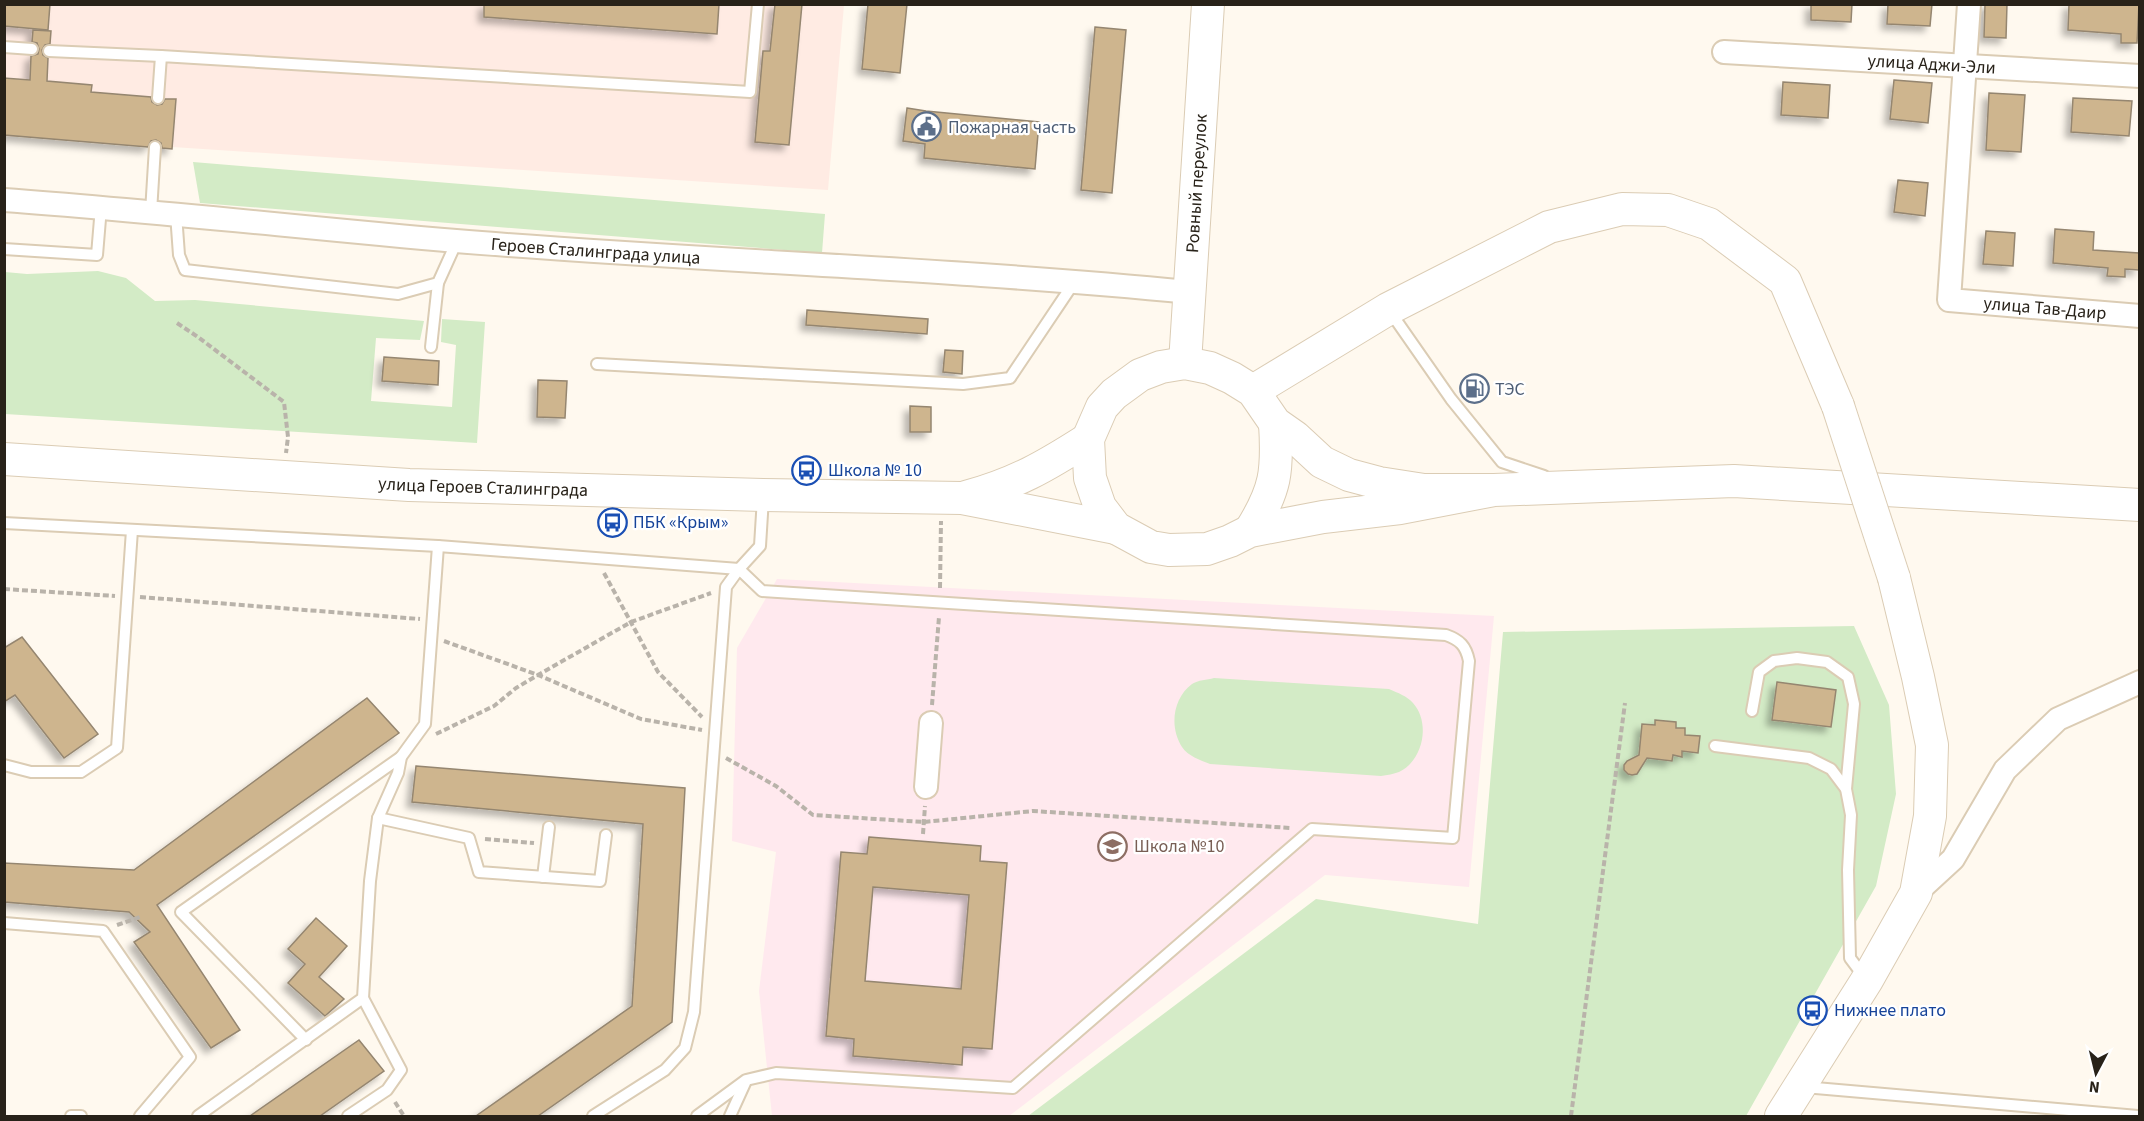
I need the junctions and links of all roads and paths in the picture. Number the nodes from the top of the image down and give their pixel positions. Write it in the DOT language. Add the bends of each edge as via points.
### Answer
graph roads {
  1 [pos="758,4"];
  2 [pos="1208,4"];
  3 [pos="1969,4"];
  4 [pos="4,47"];
  5 [pos="32,49"];
  6 [pos="49,51"];
  7 [pos="1724,52"];
  8 [pos="161,57"];
  9 [pos="1965,67"];
  10 [pos="2139,76"];
  11 [pos="158,98"];
  12 [pos="155,147"];
  13 [pos="4,200"];
  14 [pos="101,207"];
  15 [pos="151,212"];
  16 [pos="176,214"];
  17 [pos="458,241"];
  18 [pos="4,249"];
  19 [pos="1075,281"];
  20 [pos="438,283"];
  21 [pos="1189,292"];
  22 [pos="1388,309"];
  23 [pos="2139,316"];
  24 [pos="177,324"];
  25 [pos="431,347"];
  26 [pos="1185,363"];
  27 [pos="597,364"];
  28 [pos="1253,391"];
  29 [pos="1275,423"];
  30 [pos="1088,439"];
  31 [pos="4,459"];
  32 [pos="285,477"];
  33 [pos="1597,486"];
  34 [pos="1494,490"];
  35 [pos="763,495"];
  36 [pos="952,498"];
  37 [pos="2139,505"];
  38 [pos="4,523"];
  39 [pos="1116,528"];
  40 [pos="132,530"];
  41 [pos="1250,531"];
  42 [pos="438,546"];
  43 [pos="596,557"];
  44 [pos="739,569"];
  45 [pos="726,587"];
  46 [pos="4,589"];
  47 [pos="127,596"];
  48 [pos="940,604"];
  49 [pos="433,620"];
  50 [pos="631,622"];
  51 [pos="432,636"];
  52 [pos="538,675"];
  53 [pos="2139,682"];
  54 [pos="1625,703"];
  55 [pos="1752,711"];
  56 [pos="931,723"];
  57 [pos="717,733"];
  58 [pos="410,746"];
  59 [pos="1715,746"];
  60 [pos="715,752"];
  61 [pos="401,757"];
  62 [pos="4,765"];
  63 [pos="926,787"];
  64 [pos="1846,789"];
  65 [pos="378,818"];
  66 [pos="924,822"];
  67 [pos="549,827"];
  68 [pos="1312,829"];
  69 [pos="923,834"];
  70 [pos="606,835"];
  71 [pos="469,838"];
  72 [pos="547,844"];
  73 [pos="543,877"];
  74 [pos="1916,893"];
  75 [pos="140,917"];
  76 [pos="4,923"];
  77 [pos="103,931"];
  78 [pos="1868,980"];
  79 [pos="363,998"];
  80 [pos="306,1040"];
  81 [pos="746,1080"];
  82 [pos="1801,1086"];
  83 [pos="71,1116"];
  84 [pos="81,1116"];
  85 [pos="140,1116"];
  86 [pos="198,1116"];
  87 [pos="348,1116"];
  88 [pos="593,1116"];
  89 [pos="697,1116"];
  90 [pos="730,1116"];
  91 [pos="1570,1116"];
  92 [pos="1781,1116"];
  93 [pos="2138,1116"];
  1 -- 8 [label="lane" via="750,92"];
  2 -- 21 [label="main road, Ровный переулок"];
  3 -- 9 [label="street"];
  4 -- 5 [label="lane"];
  6 -- 8 [label="lane"];
  7 -- 9 [label="street, улица Аджи-Эли"];
  8 -- 11 [label="lane"];
  9 -- 10 [label="street, улица Аджи-Эли"];
  9 -- 23 [label="street, улица Тав-Даир" via="1949,300"];
  12 -- 15 [label="lane"];
  13 -- 14 [label="street, Героев Сталинграда улица"];
  14 -- 15 [label="street, Героев Сталинграда улица"];
  14 -- 18 [label="lane" via="97,255"];
  15 -- 16 [label="street, Героев Сталинграда улица"];
  16 -- 17 [label="street, Героев Сталинграда улица"];
  16 -- 20 [label="lane" via="179,255 185,270 398,294"];
  17 -- 19 [label="street, Героев Сталинграда улица"];
  17 -- 20 [label="lane"];
  19 -- 21 [label="street, Героев Сталинграда улица"];
  19 -- 27 [label="lane" via="1010,378 963,384"];
  20 -- 25 [label="lane"];
  21 -- 26 [label="main road, Ровный переулок"];
  22 -- 28 [label="main road"];
  22 -- 33 [label="lane" via="1451,399 1502,462 1525,471"];
  22 -- 74 [label="main road, bridge" via="1549,226 1622,209 1668,210 1709,224 1785,281 1838,406 1894,578 1918,677 1932,745 1930,816"];
  24 -- 32 [label="path" via="284,402 288,437"];
  26 -- 28 [label="main road" via="1210,368"];
  26 -- 30 [label="main road" via="1140,375 1114,394 1102,407"];
  28 -- 29 [label="main road"];
  29 -- 34 [label="main road" via="1322,462 1349,476 1424,490"];
  29 -- 41 [label="main road" via="1277,459 1273,487"];
  30 -- 36 [label="main road, улица Героев Сталинграда" via="998,488"];
  30 -- 39 [label="main road" via="1090,478 1100,507"];
  31 -- 32 [label="main road, улица Героев Сталинграда"];
  32 -- 35 [label="main road, улица Героев Сталинграда" via="409,485"];
  33 -- 34 [label="main road"];
  33 -- 37 [label="main road" via="1734,481"];
  34 -- 41 [label="main road"];
  35 -- 36 [label="main road, улица Героев Сталинграда"];
  35 -- 44 [label="lane" via="760,546"];
  36 -- 39 [label="main road, улица Героев Сталинграда"];
  36 -- 48 [label="path"];
  38 -- 40 [label="lane"];
  39 -- 41 [label="main road" via="1151,547 1188,551 1207,549"];
  40 -- 42 [label="lane"];
  40 -- 47 [label="lane"];
  42 -- 43 [label="lane"];
  42 -- 49 [label="lane"];
  43 -- 44 [label="lane"];
  43 -- 50 [label="path"];
  44 -- 45 [label="lane"];
  44 -- 48 [label="lane" via="762,591"];
  45 -- 50 [label="path"];
  45 -- 57 [label="lane"];
  46 -- 47 [label="path"];
  47 -- 49 [label="path"];
  47 -- 62 [label="lane" via="117,748 81,772 31,772"];
  48 -- 56 [label="path"];
  48 -- 68 [label="lane" via="1446,635 1461,643 1469,660 1453,838"];
  49 -- 51 [label="lane"];
  50 -- 52 [label="path"];
  50 -- 57 [label="path" via="658,672"];
  51 -- 52 [label="path"];
  51 -- 58 [label="lane" via="425,724"];
  52 -- 57 [label="path" via="641,719"];
  52 -- 58 [label="path" via="494,706"];
  53 -- 74 [label="street" via="2058,719 2006,770 1953,859"];
  54 -- 91 [label="path"];
  55 -- 64 [label="lane" via="1759,672 1774,661 1797,658 1827,662 1848,677 1854,704"];
  56 -- 63 [label="street"];
  57 -- 60 [label="lane"];
  58 -- 61 [label="lane"];
  59 -- 64 [label="lane" via="1809,758 1831,769"];
  60 -- 66 [label="path" via="776,786 813,815"];
  60 -- 88 [label="lane" via="694,1012 685,1048 665,1070"];
  61 -- 65 [label="lane"];
  61 -- 80 [label="lane" via="181,912"];
  63 -- 66 [label="path"];
  64 -- 78 [label="lane" via="1851,815 1850,958"];
  65 -- 71 [label="lane"];
  65 -- 79 [label="lane"];
  66 -- 68 [label="path" via="1034,811"];
  66 -- 69 [label="path"];
  67 -- 72 [label="lane"];
  68 -- 81 [label="lane" via="1013,1088 776,1073"];
  70 -- 73 [label="lane" via="600,880"];
  71 -- 72 [label="path"];
  71 -- 73 [label="lane" via="479,872"];
  72 -- 73 [label="lane"];
  74 -- 78 [label="main road"];
  75 -- 77 [label="path"];
  76 -- 77 [label="lane"];
  77 -- 85 [label="lane" via="190,1057"];
  78 -- 82 [label="main road"];
  79 -- 80 [label="lane"];
  79 -- 87 [label="lane" via="400,1070 387,1090"];
  80 -- 86 [label="lane"];
  81 -- 89 [label="lane"];
  81 -- 90 [label="lane"];
  82 -- 92 [label="main road"];
  82 -- 93 [label="lane"];
  83 -- 84 [label="lane"];
}
